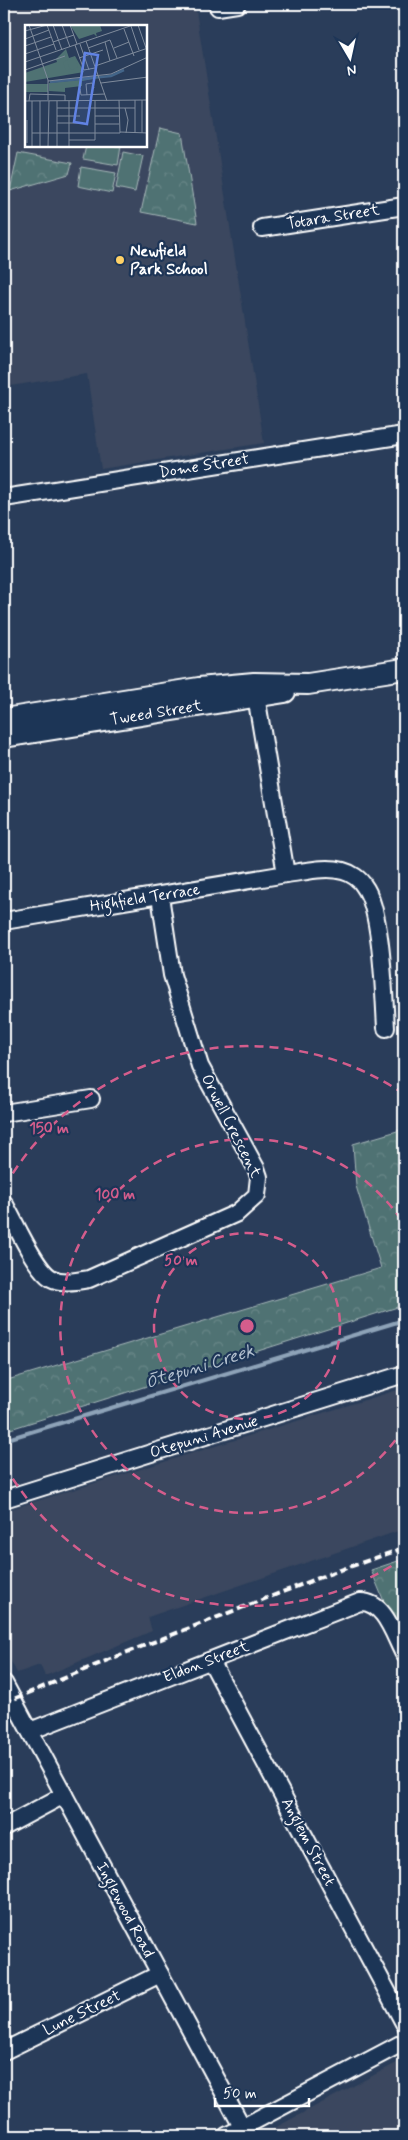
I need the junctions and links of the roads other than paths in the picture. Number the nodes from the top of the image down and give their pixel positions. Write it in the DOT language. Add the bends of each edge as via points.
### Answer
graph roads {
  1 [pos="237,4"];
  2 [pos="218,7"];
  3 [pos="404,206"];
  4 [pos="262,228"];
  5 [pos="404,435"];
  6 [pos="4,498"];
  7 [pos="404,668"];
  8 [pos="255,690"];
  9 [pos="4,719"];
  10 [pos="4,737"];
  11 [pos="286,874"];
  12 [pos="160,896"];
  13 [pos="4,921"];
  14 [pos="386,1028"];
  15 [pos="91,1098"];
  16 [pos="4,1113"];
  17 [pos="4,1203"];
  18 [pos="404,1374"];
  19 [pos="4,1499"];
  20 [pos="404,1654"];
  21 [pos="211,1660"];
  22 [pos="4,1683"];
  23 [pos="30,1731"];
  24 [pos="64,1795"];
  25 [pos="4,1827"];
  26 [pos="160,1974"];
  27 [pos="404,2023"];
  28 [pos="404,2042"];
  29 [pos="4,2051"];
  30 [pos="245,2132"];
  31 [pos="226,2136"];
  1 -- 2 [label="street"];
  3 -- 4 [label="street, Totara Street"];
  5 -- 6 [label="street, Dome Street"];
  7 -- 8 [label="main road, Tweed Street" via="308,684 280,693"];
  8 -- 9 [label="main road, Tweed Street" via="199,688"];
  8 -- 10 [label="main road, Tweed Street"];
  8 -- 11 [label="street"];
  11 -- 12 [label="street, Highfield Terrace"];
  11 -- 14 [label="street, Highfield Terrace" via="330,869 344,871 364,885 370,896 377,930"];
  12 -- 13 [label="street, Highfield Terrace"];
  12 -- 17 [label="street, Orwell Crescent" via="172,975 194,1050 256,1168 259,1177 257,1195 237,1213 89,1279 68,1282 52,1278 41,1270"];
  15 -- 16 [label="street"];
  18 -- 19 [label="street, Otepuni Avenue"];
  20 -- 21 [label="street, Eldon Street" via="381,1611 369,1602 360,1602"];
  21 -- 23 [label="street, Eldon Street"];
  21 -- 27 [label="street, Anglem Street"];
  22 -- 23 [label="street, Inglewood Road"];
  23 -- 24 [label="street, Inglewood Road"];
  24 -- 25 [label="street"];
  24 -- 26 [label="street, Inglewood Road"];
  26 -- 29 [label="street, Lune Street"];
  26 -- 30 [label="street, Inglewood Road"];
  28 -- 30 [label="street"];
  30 -- 31 [label="street"];
}
